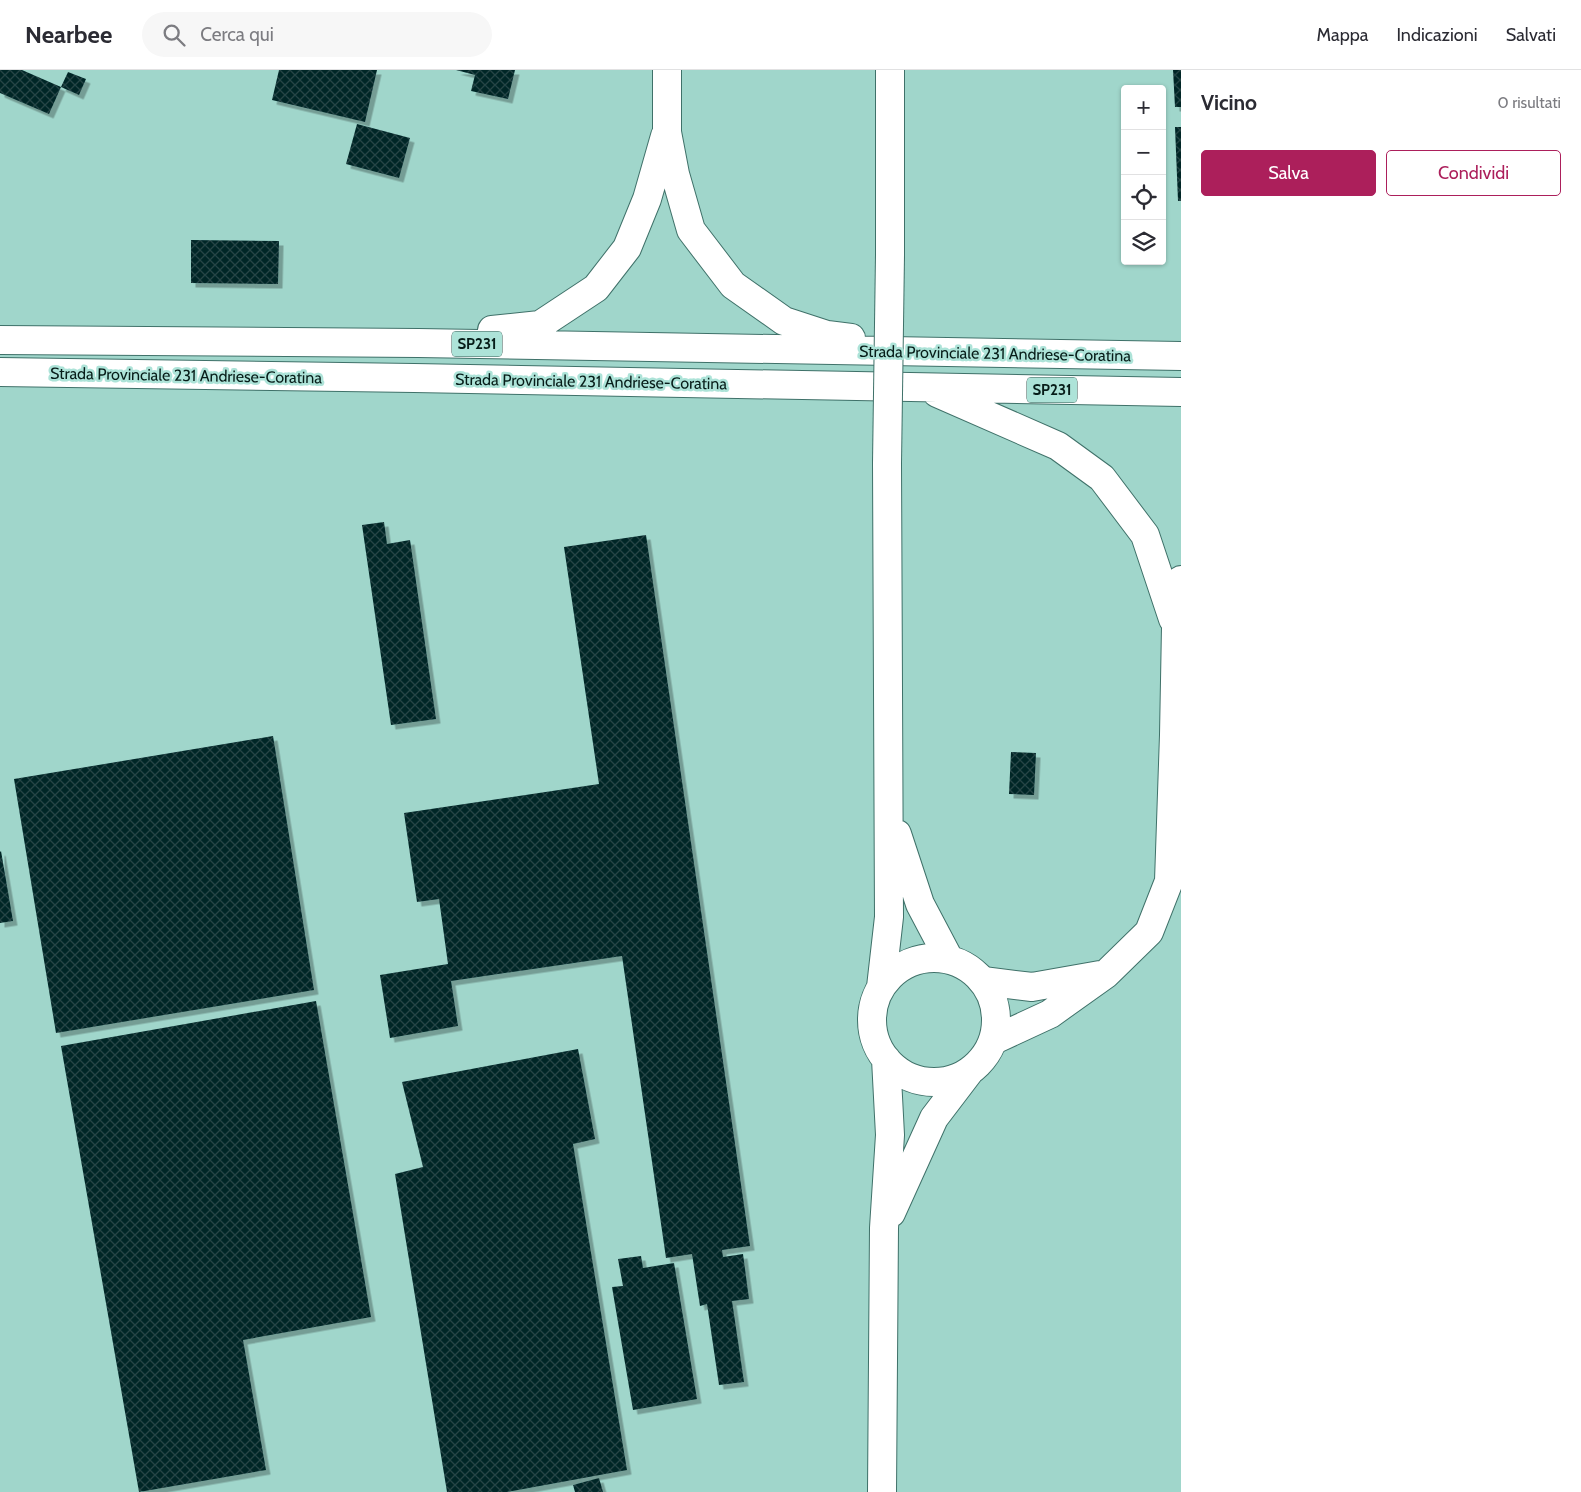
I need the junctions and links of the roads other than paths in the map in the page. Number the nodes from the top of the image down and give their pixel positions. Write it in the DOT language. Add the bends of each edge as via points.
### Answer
graph roads {
  1 [pos="667,70"];
  2 [pos="890,70"];
  3 [pos="666,132"];
  4 [pos="0,340"];
  5 [pos="418,344"];
  6 [pos="955,352"];
  7 [pos="1181,356"];
  8 [pos="0,372"];
  9 [pos="924,387"];
  10 [pos="1181,392"];
  11 [pos="1181,580"];
  12 [pos="1176,627"];
  13 [pos="889,811"];
  14 [pos="949,959"];
  15 [pos="1106,974"];
  16 [pos="983,981"];
  17 [pos="882,987"];
  18 [pos="982,1056"];
  19 [pos="886,1059"];
  20 [pos="884,1228"];
  21 [pos="882,1492"];
  1 -- 3 [label="main road"];
  2 -- 13 [label="main road, bridge"];
  3 -- 5 [label="main road" via="647,199 627,248 596,288 540,325 481,331"];
  3 -- 6 [label="main road" via="691,230 733,284 784,321 827,334"];
  4 -- 5 [label="main road, Strada Provinciale 231 Andriese-Coratina / SP231"];
  5 -- 6 [label="main road, Strada Provinciale 231 Andriese-Coratina / SP231"];
  6 -- 7 [label="main road, Strada Provinciale 231 Andriese-Coratina / SP231"];
  8 -- 9 [label="main road, Strada Provinciale 231 Andriese-Coratina / SP231"];
  9 -- 10 [label="main road, Strada Provinciale 231 Andriese-Coratina / SP231"];
  9 -- 12 [label="main road" via="1058,446 1102,478 1145,535"];
  11 -- 12 [label="main road"];
  12 -- 15 [label="main road" via="1168,881 1149,932"];
  13 -- 14 [label="main road" via="920,904"];
  13 -- 17 [label="main road" via="889,917"];
  14 -- 16 [label="main road" via="968,968"];
  14 -- 17 [label="main road" via="930,958 911,963 894,973"];
  15 -- 16 [label="main road" via="1032,987"];
  15 -- 18 [label="main road"];
  16 -- 18 [label="main road" via="993,999 997,1019"];
  17 -- 19 [label="main road" via="872,1016 873,1031"];
  18 -- 19 [label="main road" via="952,1079 934,1082 916,1079 899,1071"];
  18 -- 20 [label="main road" via="934,1118"];
  19 -- 20 [label="main road" via="890,1135"];
  20 -- 21 [label="main road"];
}
